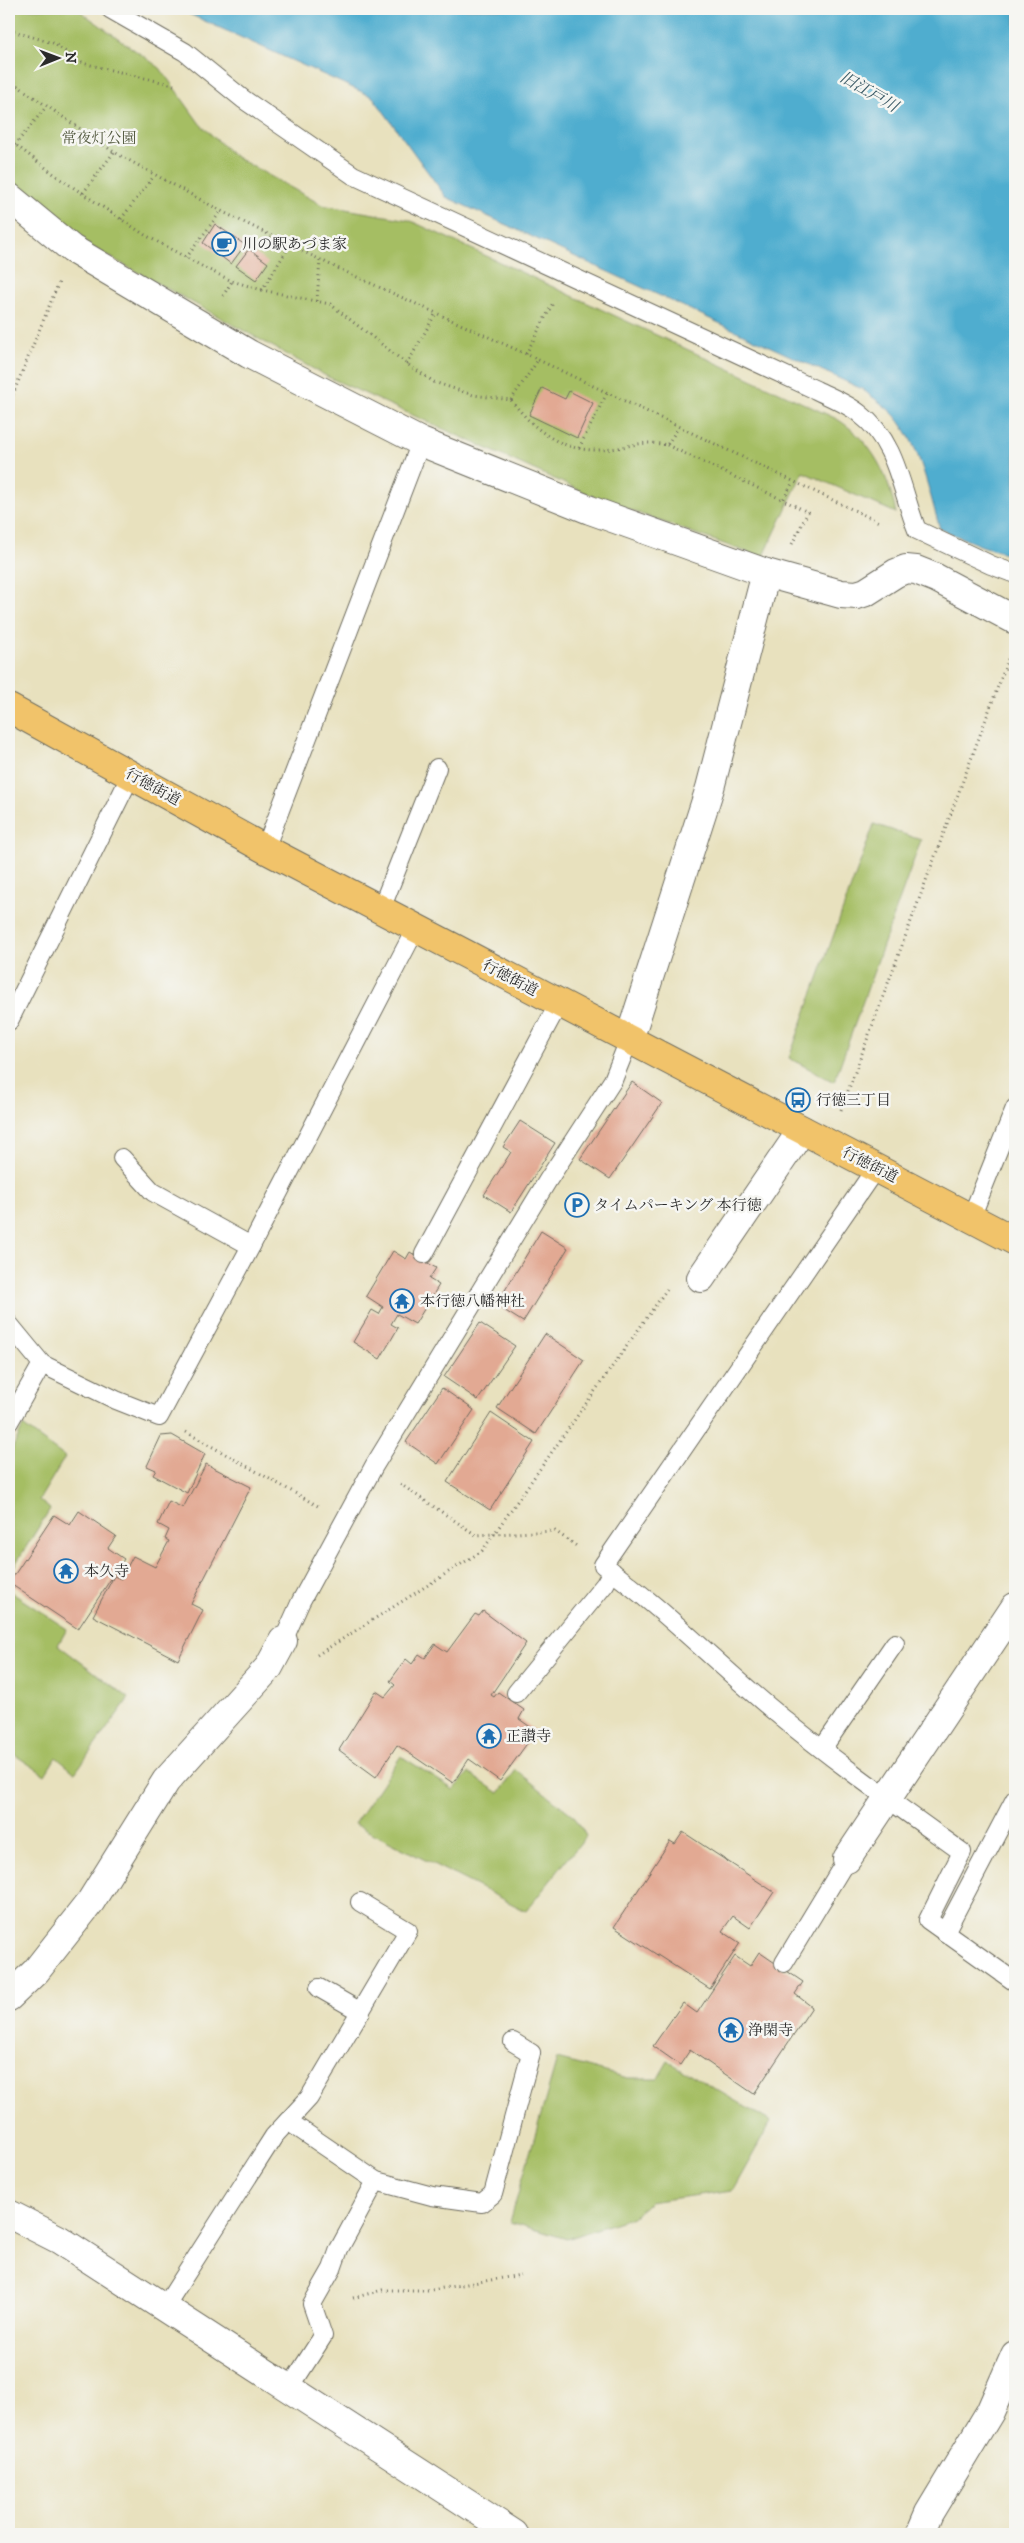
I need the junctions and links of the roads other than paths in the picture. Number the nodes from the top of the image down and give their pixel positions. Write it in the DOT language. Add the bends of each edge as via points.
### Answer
graph roads {
  1 [pos="110,9"];
  2 [pos="9,197"];
  3 [pos="421,442"];
  4 [pos="1015,574"];
  5 [pos="772,575"];
  6 [pos="1014,632"];
  7 [pos="9,708"];
  8 [pos="437,768"];
  9 [pos="131,775"];
  10 [pos="265,849"];
  11 [pos="381,909"];
  12 [pos="416,928"];
  13 [pos="558,1003"];
  14 [pos="9,1021"];
  15 [pos="629,1040"];
  16 [pos="1015,1108"];
  17 [pos="802,1130"];
  18 [pos="122,1158"];
  19 [pos="876,1168"];
  20 [pos="971,1218"];
  21 [pos="1015,1241"];
  22 [pos="251,1246"];
  23 [pos="424,1254"];
  24 [pos="701,1278"];
  25 [pos="9,1324"];
  26 [pos="42,1364"];
  27 [pos="9,1422"];
  28 [pos="607,1568"];
  29 [pos="1015,1607"];
  30 [pos="283,1641"];
  31 [pos="895,1643"];
  32 [pos="516,1693"];
  33 [pos="822,1749"];
  34 [pos="888,1799"];
  35 [pos="1015,1799"];
  36 [pos="847,1859"];
  37 [pos="360,1902"];
  38 [pos="945,1932"];
  39 [pos="784,1963"];
  40 [pos="1015,1982"];
  41 [pos="319,1988"];
  42 [pos="9,1997"];
  43 [pos="361,2012"];
  44 [pos="513,2042"];
  45 [pos="288,2121"];
  46 [pos="376,2181"];
  47 [pos="9,2214"];
  48 [pos="164,2308"];
  49 [pos="1015,2355"];
  50 [pos="289,2389"];
  51 [pos="514,2534"];
  52 [pos="920,2534"];
  1 -- 4 [label="lane" via="185,52 243,99 353,175 860,413 882,434 917,530"];
  2 -- 3 [label="street" via="72,249 249,354"];
  3 -- 5 [label="street" via="590,510"];
  3 -- 10 [label="lane"];
  5 -- 6 [label="street" via="841,594 857,595 896,572 916,570 944,582"];
  5 -- 15 [label="street" via="710,788"];
  7 -- 9 [label="main road, 行徳街道"];
  8 -- 11 [label="lane"];
  9 -- 10 [label="main road, 行徳街道"];
  9 -- 14 [label="lane"];
  10 -- 11 [label="main road, 行徳街道"];
  11 -- 12 [label="main road, 行徳街道"];
  12 -- 13 [label="main road, 行徳街道"];
  12 -- 22 [label="lane"];
  13 -- 15 [label="main road, 行徳街道"];
  13 -- 23 [label="lane"];
  15 -- 17 [label="main road, 行徳街道"];
  15 -- 30 [label="lane" via="613,1080 548,1180 374,1466 343,1520"];
  16 -- 20 [label="lane"];
  17 -- 19 [label="main road, 行徳街道"];
  17 -- 24 [label="street"];
  18 -- 22 [label="lane" via="153,1192"];
  19 -- 20 [label="main road, 行徳街道"];
  19 -- 28 [label="lane"];
  20 -- 21 [label="main road, 行徳街道"];
  22 -- 26 [label="lane" via="159,1417"];
  25 -- 26 [label="lane"];
  26 -- 27 [label="lane"];
  28 -- 32 [label="lane" via="605,1584"];
  28 -- 33 [label="lane"];
  29 -- 34 [label="street"];
  30 -- 42 [label="street" via="269,1667 166,1781 100,1887 60,1942"];
  31 -- 33 [label="lane"];
  33 -- 34 [label="lane"];
  34 -- 36 [label="street"];
  34 -- 38 [label="lane" via="962,1852 928,1920"];
  35 -- 38 [label="lane"];
  36 -- 39 [label="lane"];
  37 -- 43 [label="lane" via="408,1931"];
  38 -- 40 [label="lane"];
  41 -- 43 [label="lane"];
  43 -- 45 [label="lane" via="310,2098"];
  44 -- 46 [label="lane" via="531,2053 493,2194 482,2203 432,2196"];
  45 -- 46 [label="lane"];
  45 -- 48 [label="lane" via="274,2136"];
  46 -- 50 [label="lane" via="312,2304 323,2336"];
  47 -- 48 [label="street" via="60,2240"];
  48 -- 50 [label="street"];
  49 -- 52 [label="street" via="990,2412 929,2513"];
  50 -- 51 [label="street"];
}
